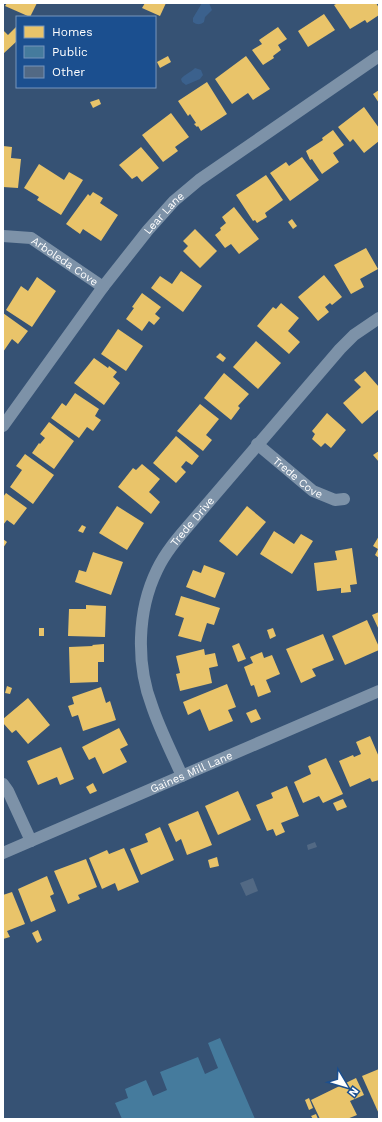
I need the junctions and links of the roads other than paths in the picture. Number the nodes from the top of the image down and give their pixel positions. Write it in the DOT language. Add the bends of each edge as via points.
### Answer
graph roads {
  1 [pos="379,56"];
  2 [pos="3,236"];
  3 [pos="103,287"];
  4 [pos="379,318"];
  5 [pos="3,426"];
  6 [pos="257,444"];
  7 [pos="344,499"];
  8 [pos="379,691"];
  9 [pos="182,776"];
  10 [pos="3,784"];
  11 [pos="31,841"];
  12 [pos="3,853"];
  1 -- 3 [label="street, Lear Lane" via="199,180 174,201"];
  2 -- 3 [label="street, Arboleda Cove" via="31,238"];
  3 -- 5 [label="street, Lear Lane"];
  4 -- 6 [label="street, Trede Drive" via="340,349"];
  6 -- 7 [label="street, Trede Cove" via="313,491 335,500"];
  6 -- 9 [label="street, Trede Drive" via="169,549 157,570 148,595 141,637 144,679 152,706"];
  8 -- 9 [label="street, Gaines Mill Lane"];
  9 -- 11 [label="street, Gaines Mill Lane"];
  10 -- 11 [label="street"];
  11 -- 12 [label="street, Gaines Mill Lane"];
}
